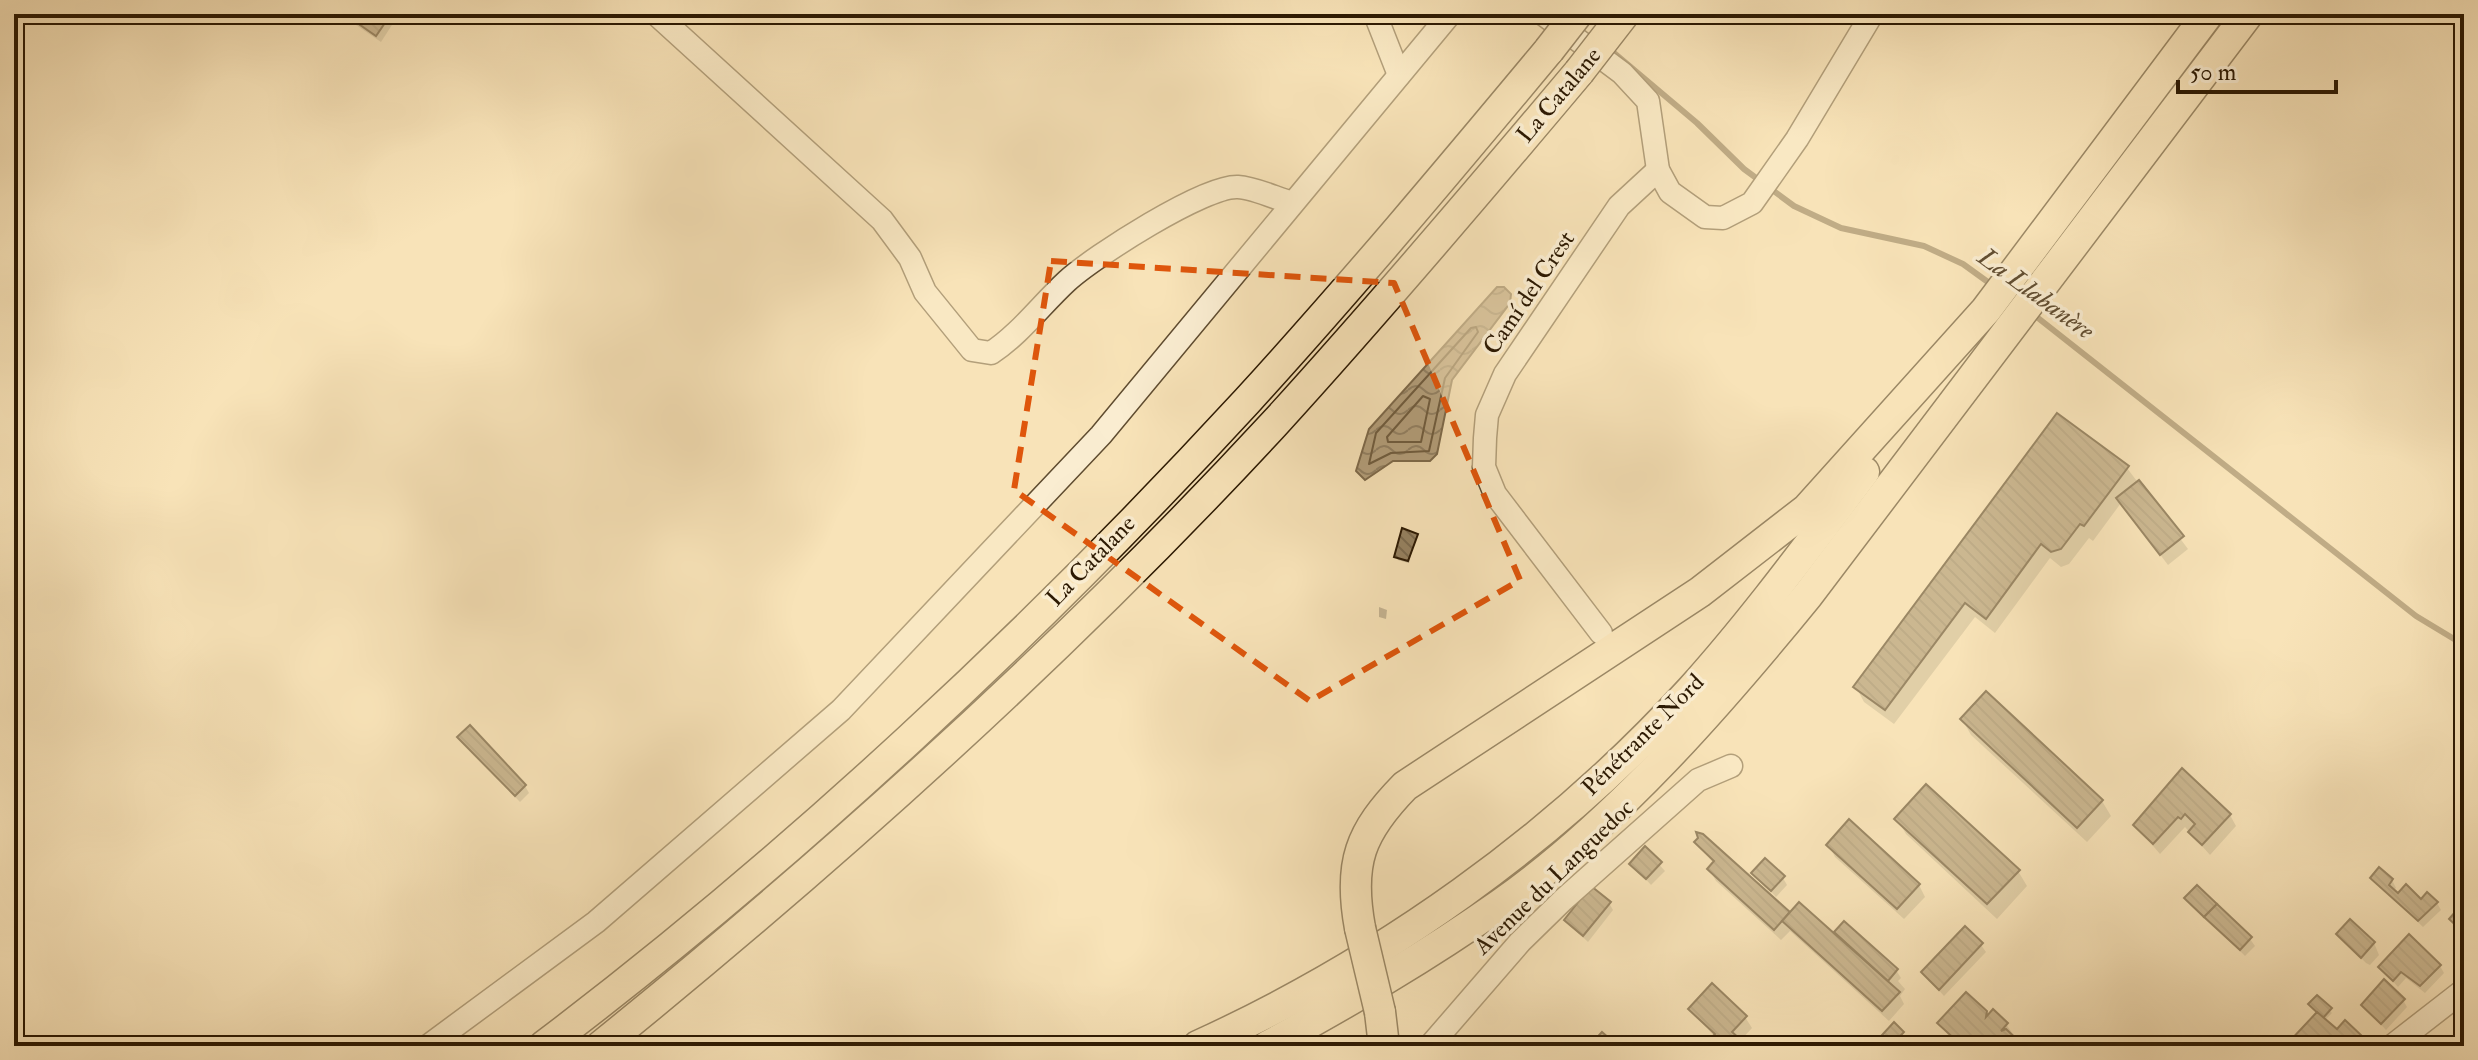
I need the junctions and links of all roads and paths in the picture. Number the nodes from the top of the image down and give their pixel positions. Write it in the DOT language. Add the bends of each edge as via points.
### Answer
graph roads {
  1 [pos="656,14"];
  2 [pos="1375,14"];
  3 [pos="1450,14"];
  4 [pos="1556,14"];
  5 [pos="1577,14"];
  6 [pos="1624,14"];
  7 [pos="1872,14"];
  8 [pos="2208,14"];
  9 [pos="2248,14"];
  10 [pos="1542,35"];
  11 [pos="1399,75"];
  12 [pos="1658,170"];
  13 [pos="1292,203"];
  14 [pos="1986,310"];
  15 [pos="1601,633"];
  16 [pos="1731,766"];
  17 [pos="1502,903"];
  18 [pos="2464,990"];
  19 [pos="428,1046"];
  20 [pos="544,1046"];
  21 [pos="601,1046"];
  22 [pos="1198,1046"];
  23 [pos="1268,1046"];
  24 [pos="1304,1046"];
  25 [pos="1384,1046"];
  26 [pos="1430,1046"];
  27 [pos="2392,1046"];
  1 -- 13 [label="street" via="882,220 910,258 925,292 972,350 991,353 1007,343 1068,280 1103,253 1213,191 1239,187"];
  2 -- 11 [label="street"];
  3 -- 11 [label="street"];
  4 -- 10 [label="highway"];
  5 -- 10 [label="highway, La Catalane, bridge"];
  6 -- 21 [label="highway, La Catalane, bridge" via="1416,265 1272,426 1085,617 764,913"];
  7 -- 12 [label="street" via="1785,159 1752,203 1723,218 1705,217 1670,192"];
  8 -- 14 [label="highway"];
  9 -- 17 [label="highway, Pénétrante Nord" via="1760,654 1648,775"];
  10 -- 12 [label="street" via="1622,73 1648,101"];
  10 -- 20 [label="highway, La Catalane" via="1379,252 1245,403 1064,591 729,896"];
  11 -- 13 [label="street"];
  12 -- 15 [label="street, Camí del Crest" via="1619,206 1505,374 1487,415 1484,467 1495,494"];
  13 -- 19 [label="street" via="1101,435 841,710 596,922"];
  14 -- 22 [label="highway, Pénétrante Nord" via="1738,636 1688,693 1561,815 1431,915 1362,960"];
  14 -- 25 [label="highway, bridge" via="1807,509 1752,554 1405,786 1368,830 1354,868 1354,894"];
  16 -- 26 [label="street, Avenue du Languedoc" via="1698,780 1563,900 1511,951"];
  17 -- 23 [label="highway, Pénétrante Nord" via="1369,991"];
  17 -- 24 [label="highway" via="1366,1007"];
  18 -- 27 [label="street"];
}
